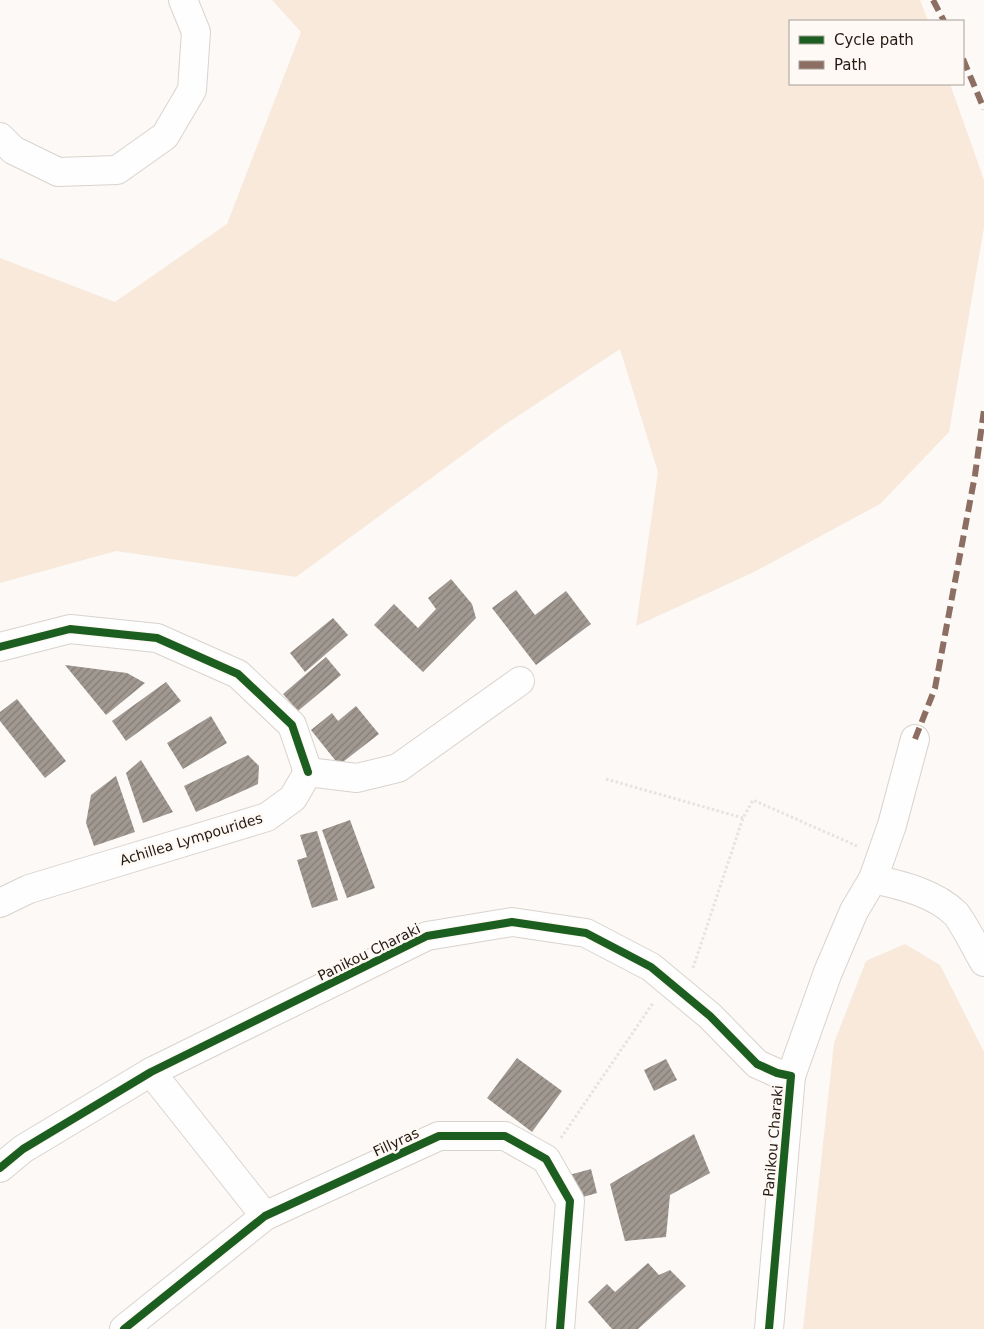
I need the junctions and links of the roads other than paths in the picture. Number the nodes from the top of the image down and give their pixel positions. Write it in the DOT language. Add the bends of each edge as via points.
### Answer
graph roads {
  1 [pos="183,0"];
  2 [pos="0,137"];
  3 [pos="0,647"];
  4 [pos="520,681"];
  5 [pos="916,739"];
  6 [pos="308,772"];
  7 [pos="877,868"];
  8 [pos="0,903"];
  9 [pos="984,962"];
  10 [pos="151,1072"];
  11 [pos="791,1076"];
  12 [pos="0,1168"];
  13 [pos="265,1216"];
  14 [pos="124,1329"];
  15 [pos="560,1329"];
  16 [pos="769,1329"];
  1 -- 2 [label="street" via="196,32 192,90 165,136 117,170 58,172 12,150"];
  3 -- 6 [label="street" via="70,629 157,638 238,674 292,724"];
  4 -- 6 [label="street" via="398,768 357,778"];
  5 -- 7 [label="street"];
  6 -- 8 [label="street, Achillea Lympourides" via="293,798 266,817 29,889"];
  7 -- 9 [label="street" via="897,884 936,900 956,915"];
  7 -- 11 [label="street" via="828,972"];
  10 -- 11 [label="street, Panikou Charaki" via="427,936 512,922 586,933 651,967 710,1016 757,1064"];
  10 -- 12 [label="street, Panikou Charaki" via="23,1150"];
  10 -- 13 [label="street"];
  11 -- 16 [label="street, Panikou Charaki"];
  13 -- 14 [label="street, Fillyras"];
  13 -- 15 [label="street, Fillyras" via="439,1136 505,1136 546,1159 570,1201"];
}
